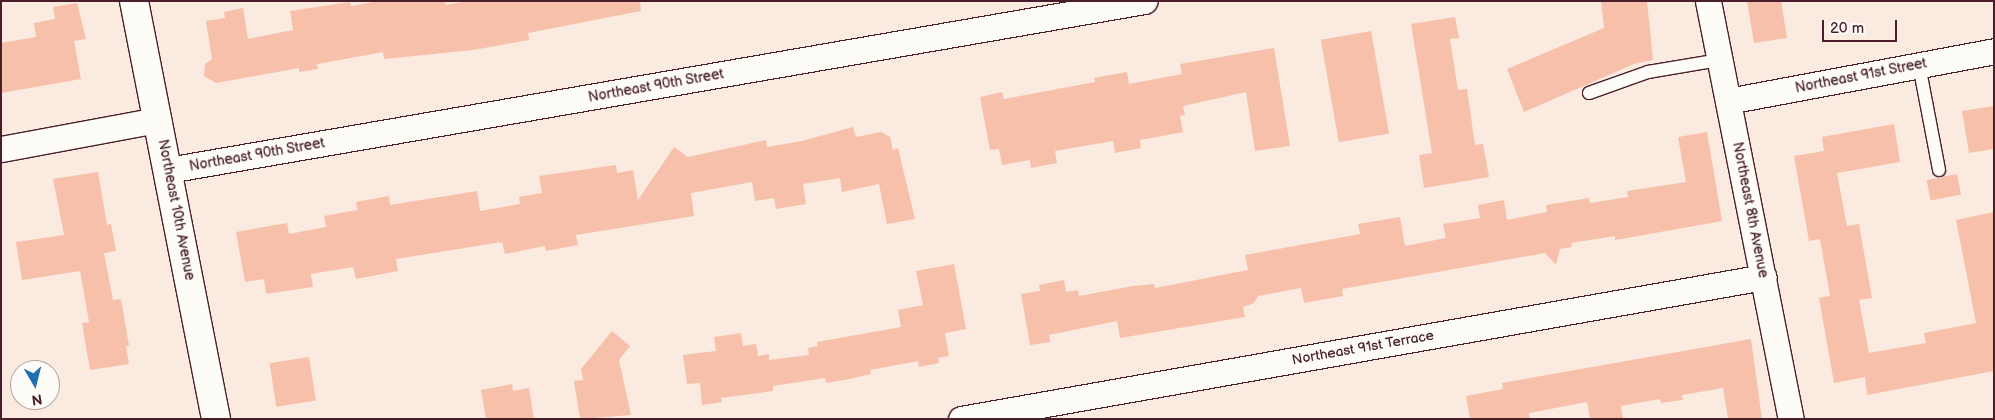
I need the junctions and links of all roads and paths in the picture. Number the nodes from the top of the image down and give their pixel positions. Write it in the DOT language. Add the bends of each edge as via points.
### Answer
graph roads {
  1 [pos="134,1"];
  2 [pos="1144,1"];
  3 [pos="1708,1"];
  4 [pos="1994,51"];
  5 [pos="1720,60"];
  6 [pos="1919,65"];
  7 [pos="1589,93"];
  8 [pos="1728,101"];
  9 [pos="158,120"];
  10 [pos="1,149"];
  11 [pos="168,170"];
  12 [pos="1938,170"];
  13 [pos="1764,277"];
  14 [pos="996,416"];
  15 [pos="216,419"];
  16 [pos="962,419"];
  17 [pos="1791,419"];
  1 -- 9 [label="street, Northeast 10th Avenue"];
  2 -- 11 [label="street, Northeast 90th Street"];
  3 -- 5 [label="street, Northeast 8th Avenue"];
  4 -- 6 [label="street, Northeast 91st Street"];
  5 -- 7 [label="lane" via="1648,72"];
  5 -- 8 [label="street, Northeast 8th Avenue"];
  6 -- 8 [label="street, Northeast 91st Street"];
  6 -- 12 [label="lane"];
  8 -- 13 [label="street, Northeast 8th Avenue"];
  9 -- 10 [label="street"];
  9 -- 11 [label="street, Northeast 10th Avenue"];
  11 -- 15 [label="street, Northeast 10th Avenue"];
  13 -- 14 [label="street, Northeast 91st Terrace"];
  13 -- 17 [label="street, Northeast 8th Avenue"];
  14 -- 16 [label="street, Northeast 91st Terrace"];
}
